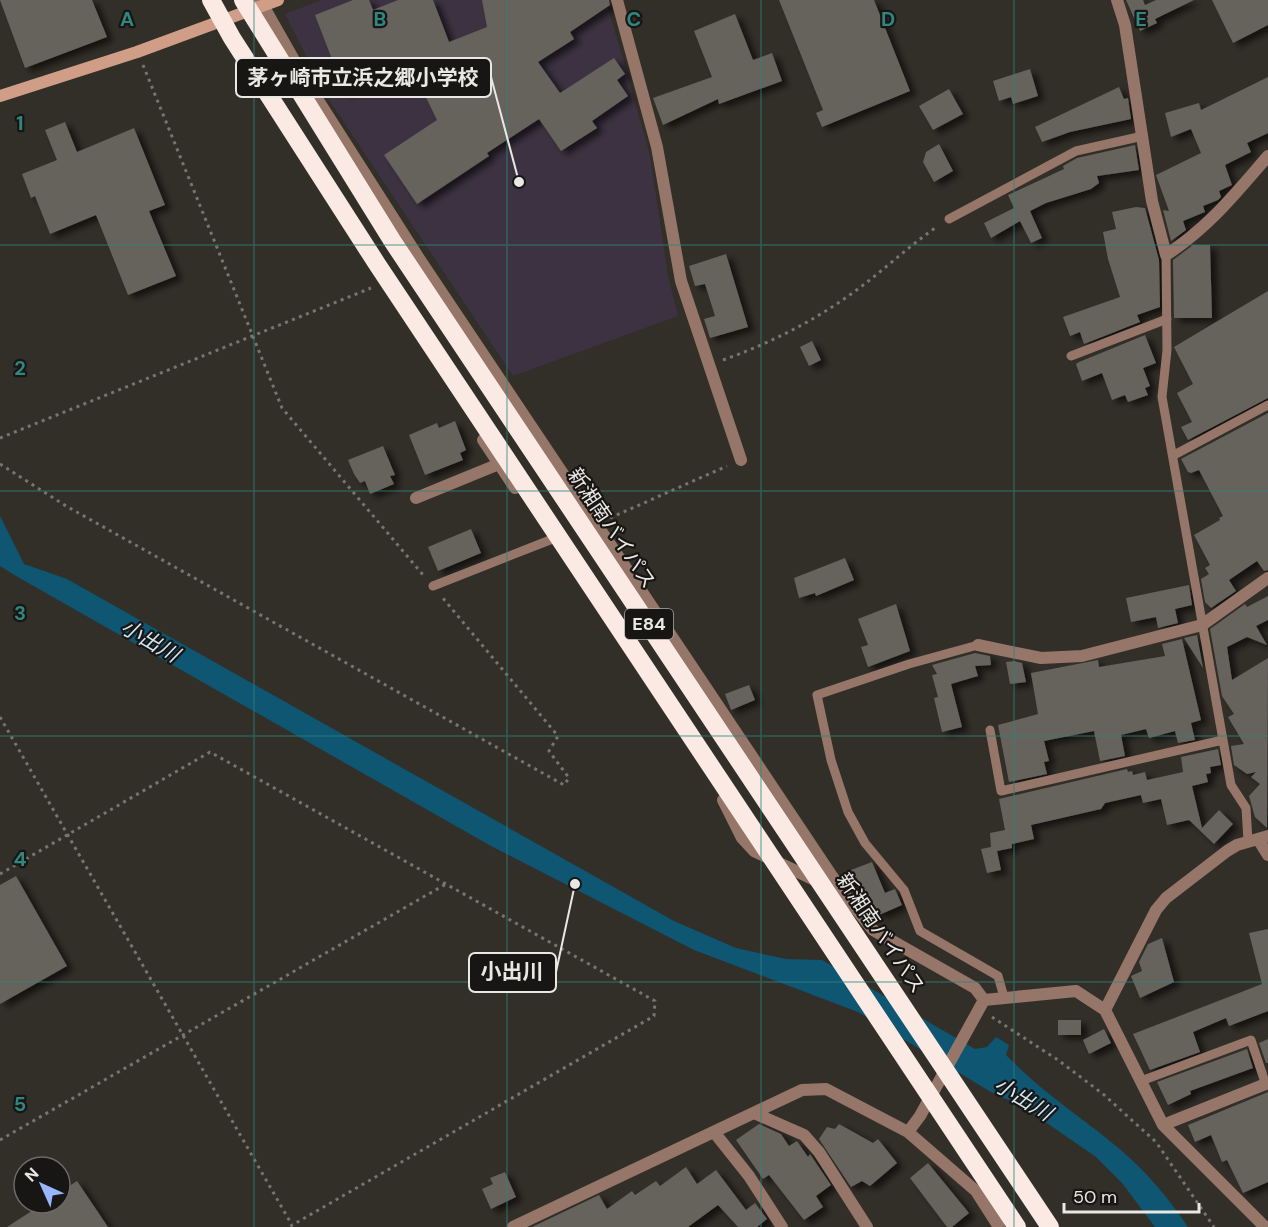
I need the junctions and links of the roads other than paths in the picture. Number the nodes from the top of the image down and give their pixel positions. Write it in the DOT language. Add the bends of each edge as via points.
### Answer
graph roads {
  1 [pos="201,0"];
  2 [pos="209,0"];
  3 [pos="278,0"];
  4 [pos="617,0"];
  5 [pos="1117,0"];
  6 [pos="253,4"];
  7 [pos="215,24"];
  8 [pos="0,96"];
  9 [pos="1143,136"];
  10 [pos="1268,156"];
  11 [pos="949,219"];
  12 [pos="1167,255"];
  13 [pos="1167,319"];
  14 [pos="1071,356"];
  15 [pos="1268,405"];
  16 [pos="1174,455"];
  17 [pos="741,460"];
  18 [pos="499,464"];
  19 [pos="416,498"];
  20 [pos="550,540"];
  21 [pos="1268,578"];
  22 [pos="433,586"];
  23 [pos="1202,625"];
  24 [pos="978,645"];
  25 [pos="990,730"];
  26 [pos="1223,740"];
  27 [pos="1258,839"];
  28 [pos="1268,855"];
  29 [pos="844,894"];
  30 [pos="1004,997"];
  31 [pos="979,1009"];
  32 [pos="1104,1010"];
  33 [pos="1141,1082"];
  34 [pos="1267,1083"];
  35 [pos="754,1113"];
  36 [pos="1163,1125"];
  37 [pos="714,1132"];
  38 [pos="908,1132"];
  39 [pos="513,1227"];
  40 [pos="782,1227"];
  41 [pos="867,1227"];
  42 [pos="999,1227"];
  43 [pos="1017,1227"];
  44 [pos="1050,1227"];
  45 [pos="1265,1227"];
  1 -- 7 [label="street"];
  2 -- 43 [label="highway, E84, bridge" via="377,264"];
  3 -- 6 [label="street"];
  4 -- 17 [label="street" via="657,147 681,281"];
  5 -- 9 [label="street" via="1125,25"];
  6 -- 7 [label="street"];
  6 -- 29 [label="street"];
  6 -- 44 [label="highway, 新湘南バイパス / E84, bridge" via="393,242"];
  7 -- 8 [label="street"];
  7 -- 18 [label="street"];
  9 -- 11 [label="lane" via="1076,151"];
  9 -- 12 [label="street" via="1152,201"];
  10 -- 12 [label="street" via="1215,218"];
  12 -- 13 [label="lane"];
  13 -- 14 [label="lane"];
  13 -- 16 [label="lane" via="1162,397"];
  15 -- 16 [label="lane"];
  16 -- 23 [label="lane"];
  18 -- 19 [label="street"];
  18 -- 20 [label="street"];
  20 -- 22 [label="lane"];
  20 -- 29 [label="street" via="730,811 742,838 754,851"];
  21 -- 23 [label="street"];
  23 -- 24 [label="street" via="1082,656 1041,658"];
  23 -- 26 [label="lane"];
  24 -- 30 [label="lane" via="817,695 831,760 848,812 865,843 904,890 920,931 998,976"];
  25 -- 26 [label="lane" via="1001,791"];
  26 -- 27 [label="lane" via="1231,785 1246,808"];
  27 -- 28 [label="street"];
  27 -- 32 [label="street" via="1227,851 1166,898"];
  29 -- 31 [label="street" via="873,930 975,988"];
  30 -- 31 [label="street"];
  30 -- 32 [label="street" via="1076,992"];
  31 -- 38 [label="street, bridge"];
  32 -- 33 [label="street"];
  33 -- 34 [label="lane" via="1251,1040"];
  33 -- 36 [label="street"];
  34 -- 36 [label="street"];
  35 -- 37 [label="street"];
  35 -- 38 [label="street" via="802,1090 826,1089"];
  35 -- 41 [label="street" via="804,1135"];
  36 -- 45 [label="street"];
  37 -- 39 [label="street"];
  37 -- 40 [label="street"];
  38 -- 42 [label="street" via="976,1191"];
}
